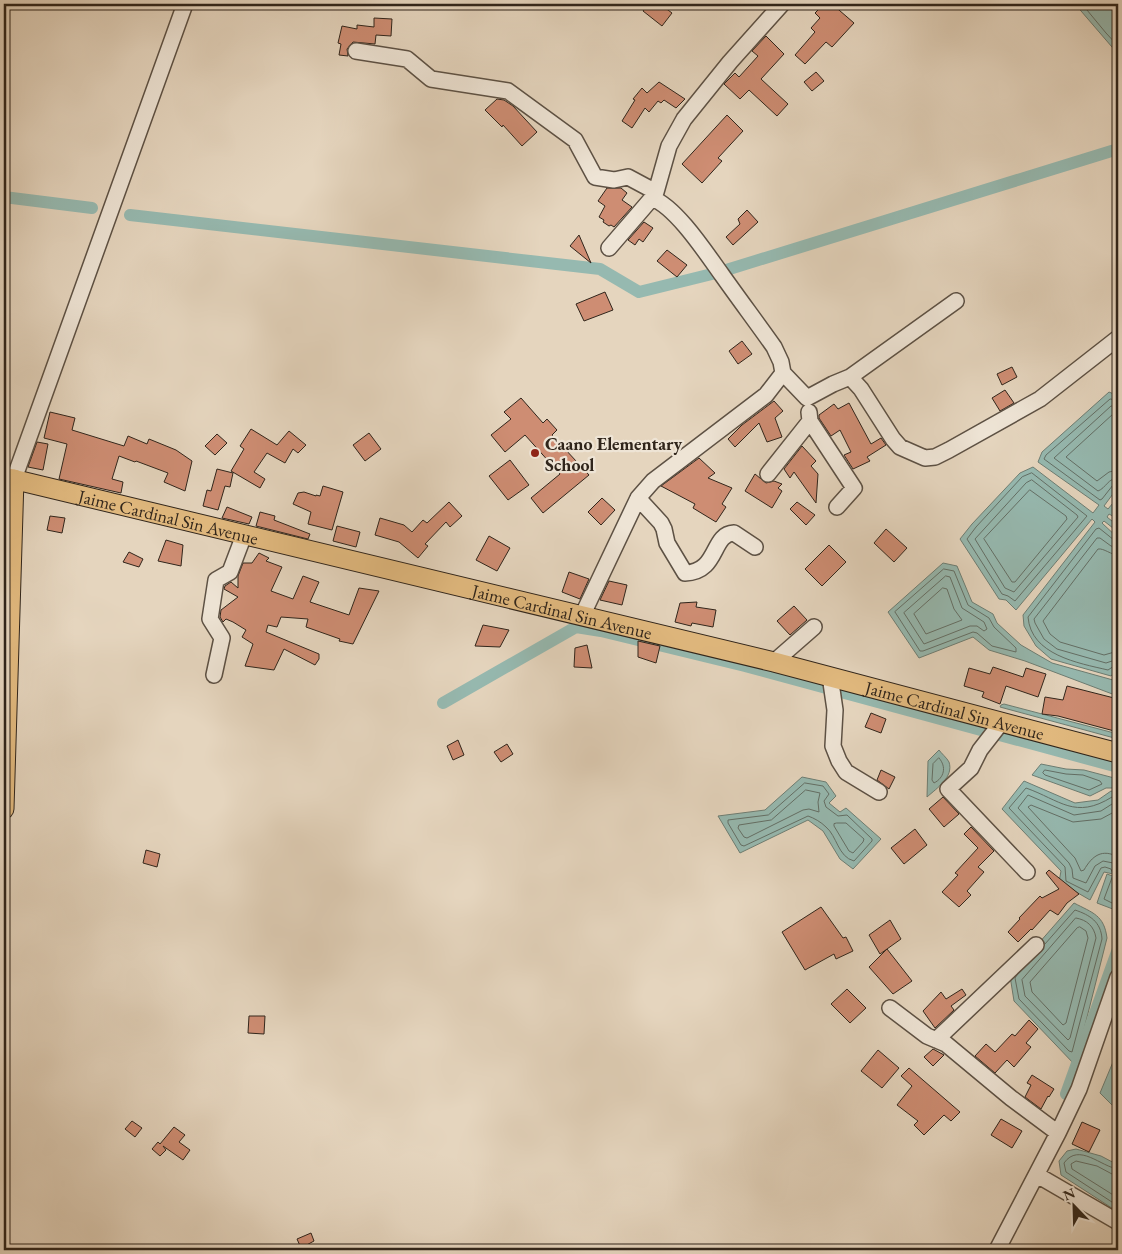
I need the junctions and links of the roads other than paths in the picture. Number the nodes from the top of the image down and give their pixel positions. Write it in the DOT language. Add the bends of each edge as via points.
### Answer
graph roads {
  1 [pos="185,4"];
  2 [pos="782,4"];
  3 [pos="356,51"];
  4 [pos="654,195"];
  5 [pos="609,248"];
  6 [pos="956,301"];
  7 [pos="1118,338"];
  8 [pos="783,373"];
  9 [pos="850,377"];
  10 [pos="807,398"];
  11 [pos="810,420"];
  12 [pos="768,474"];
  13 [pos="9,478"];
  14 [pos="638,498"];
  15 [pos="837,507"];
  16 [pos="244,534"];
  17 [pos="754,548"];
  18 [pos="582,616"];
  19 [pos="814,626"];
  20 [pos="774,662"];
  21 [pos="214,675"];
  22 [pos="830,677"];
  23 [pos="1001,723"];
  24 [pos="1118,753"];
  25 [pos="879,792"];
  26 [pos="4,810"];
  27 [pos="1027,872"];
  28 [pos="1036,945"];
  29 [pos="1118,977"];
  30 [pos="890,1008"];
  31 [pos="936,1040"];
  32 [pos="1058,1133"];
  33 [pos="1037,1175"];
  34 [pos="1118,1222"];
  35 [pos="997,1250"];
  1 -- 13 [label="street"];
  2 -- 4 [label="street" via="684,119 669,146"];
  3 -- 4 [label="street" via="407,59 431,79 508,91 574,140 595,177 614,180 628,177"];
  4 -- 5 [label="street"];
  4 -- 8 [label="street" via="673,212 704,251 774,347"];
  6 -- 9 [label="street"];
  7 -- 9 [label="street" via="1040,399 935,457 925,458 900,447 861,388"];
  8 -- 10 [label="street"];
  8 -- 14 [label="street" via="766,395 653,481"];
  9 -- 10 [label="street"];
  10 -- 11 [label="street"];
  11 -- 12 [label="street"];
  11 -- 15 [label="street" via="854,488"];
  13 -- 16 [label="main road, Jaime Cardinal Sin Avenue"];
  13 -- 26 [label="main road"];
  14 -- 17 [label="street" via="662,523 667,543 685,573 695,573 706,567 728,533 734,532"];
  14 -- 18 [label="street"];
  16 -- 18 [label="main road, Jaime Cardinal Sin Avenue"];
  16 -- 21 [label="street" via="230,572 216,580 210,619 222,638"];
  18 -- 20 [label="main road, Jaime Cardinal Sin Avenue"];
  19 -- 20 [label="street"];
  20 -- 22 [label="main road, Jaime Cardinal Sin Avenue"];
  22 -- 23 [label="main road, Jaime Cardinal Sin Avenue"];
  22 -- 25 [label="street" via="835,710 833,746 839,761 846,772"];
  23 -- 24 [label="main road, Jaime Cardinal Sin Avenue"];
  23 -- 27 [label="street" via="971,768 948,789"];
  28 -- 31 [label="street"];
  29 -- 32 [label="street" via="1080,1089"];
  30 -- 31 [label="street"];
  31 -- 32 [label="street" via="946,1044"];
  32 -- 33 [label="street"];
  33 -- 34 [label="street"];
  33 -- 35 [label="street"];
}
